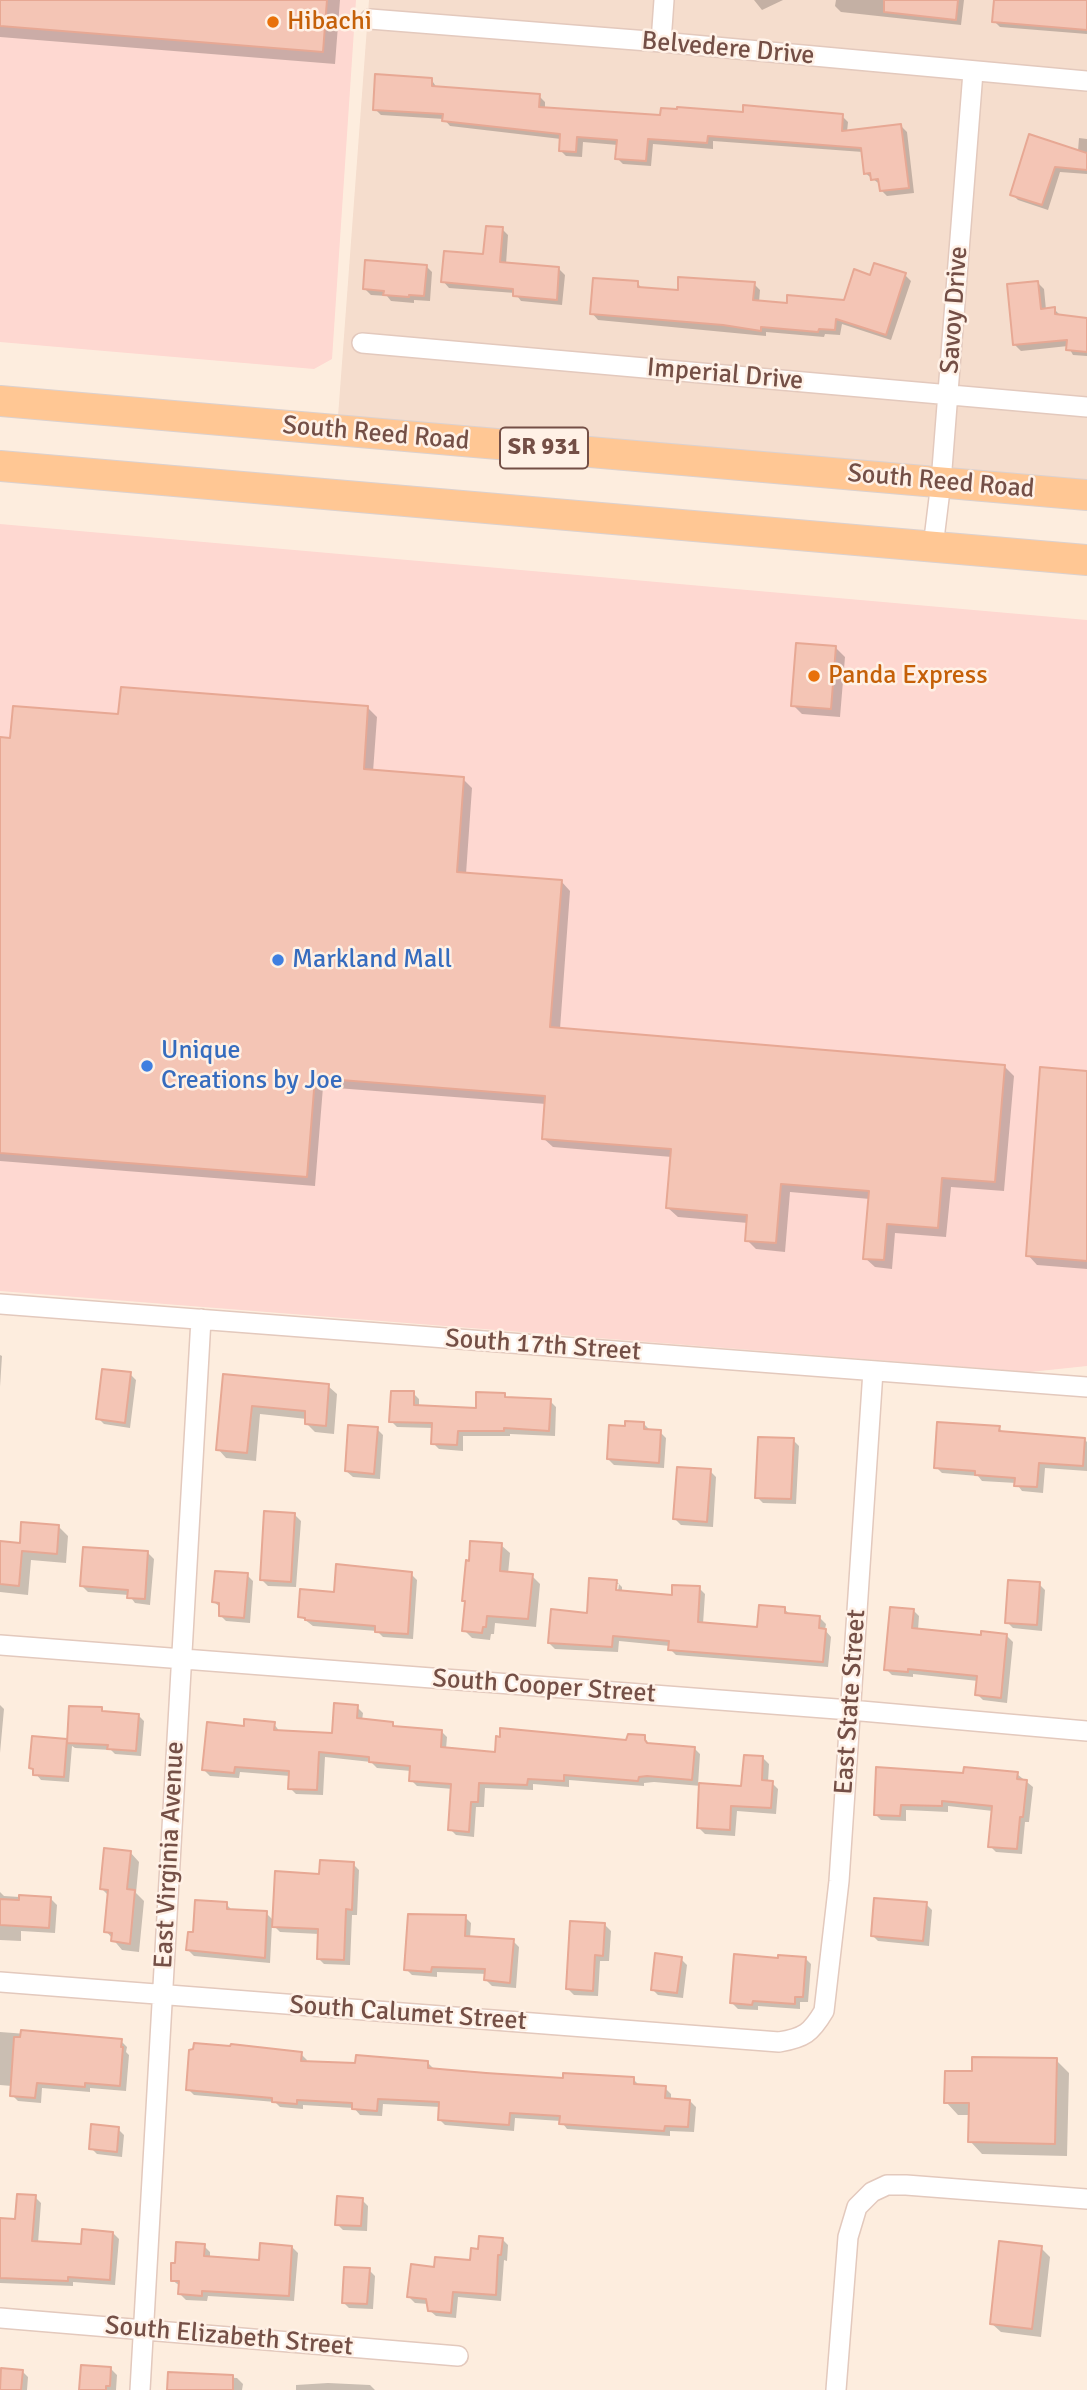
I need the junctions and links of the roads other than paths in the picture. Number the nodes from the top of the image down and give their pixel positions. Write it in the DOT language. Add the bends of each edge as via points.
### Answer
graph roads {
  1 [pos="664,0"];
  2 [pos="370,19"];
  3 [pos="661,42"];
  4 [pos="973,72"];
  5 [pos="1087,81"];
  6 [pos="362,343"];
  7 [pos="948,395"];
  8 [pos="0,401"];
  9 [pos="1087,407"];
  10 [pos="0,466"];
  11 [pos="942,482"];
  12 [pos="1087,495"];
  13 [pos="933,547"];
  14 [pos="1087,560"];
  15 [pos="0,1304"];
  16 [pos="201,1319"];
  17 [pos="873,1371"];
  18 [pos="1087,1387"];
  19 [pos="0,1645"];
  20 [pos="180,1659"];
  21 [pos="850,1710"];
  22 [pos="1087,1731"];
  23 [pos="0,1982"];
  24 [pos="163,1996"];
  25 [pos="813,2029"];
  26 [pos="1087,2199"];
  27 [pos="0,2318"];
  28 [pos="143,2330"];
  29 [pos="458,2356"];
  30 [pos="140,2390"];
  31 [pos="836,2390"];
  1 -- 3 [label="street"];
  2 -- 3 [label="street, Belvedere Drive"];
  3 -- 4 [label="street, Belvedere Drive"];
  4 -- 5 [label="street, Belvedere Drive"];
  4 -- 7 [label="street, Savoy Drive"];
  6 -- 7 [label="street, Imperial Drive"];
  7 -- 9 [label="street, Imperial Drive"];
  7 -- 11 [label="street, Savoy Drive"];
  8 -- 11 [label="main road, South Reed Road / SR 931"];
  10 -- 13 [label="main road"];
  11 -- 12 [label="main road, South Reed Road / SR 931"];
  11 -- 13 [label="street, Savoy Drive"];
  13 -- 14 [label="main road"];
  15 -- 16 [label="street, South 17th Street"];
  16 -- 17 [label="street, South 17th Street"];
  16 -- 20 [label="street, East Virginia Avenue"];
  17 -- 18 [label="street, South 17th Street"];
  17 -- 21 [label="street, East State Street"];
  19 -- 20 [label="street, South Cooper Street"];
  20 -- 21 [label="street, South Cooper Street"];
  20 -- 24 [label="street, East Virginia Avenue"];
  21 -- 22 [label="street, South Cooper Street"];
  21 -- 25 [label="street, East State Street" via="824,2011"];
  23 -- 24 [label="street, South Calumet Street"];
  24 -- 25 [label="street, South Calumet Street" via="779,2042 798,2039"];
  24 -- 28 [label="street, East Virginia Avenue"];
  26 -- 31 [label="street" via="906,2185 887,2185 872,2192 856,2207 848,2237"];
  27 -- 28 [label="street, South Elizabeth Street"];
  28 -- 29 [label="street, South Elizabeth Street"];
  28 -- 30 [label="street, East Virginia Avenue"];
}
